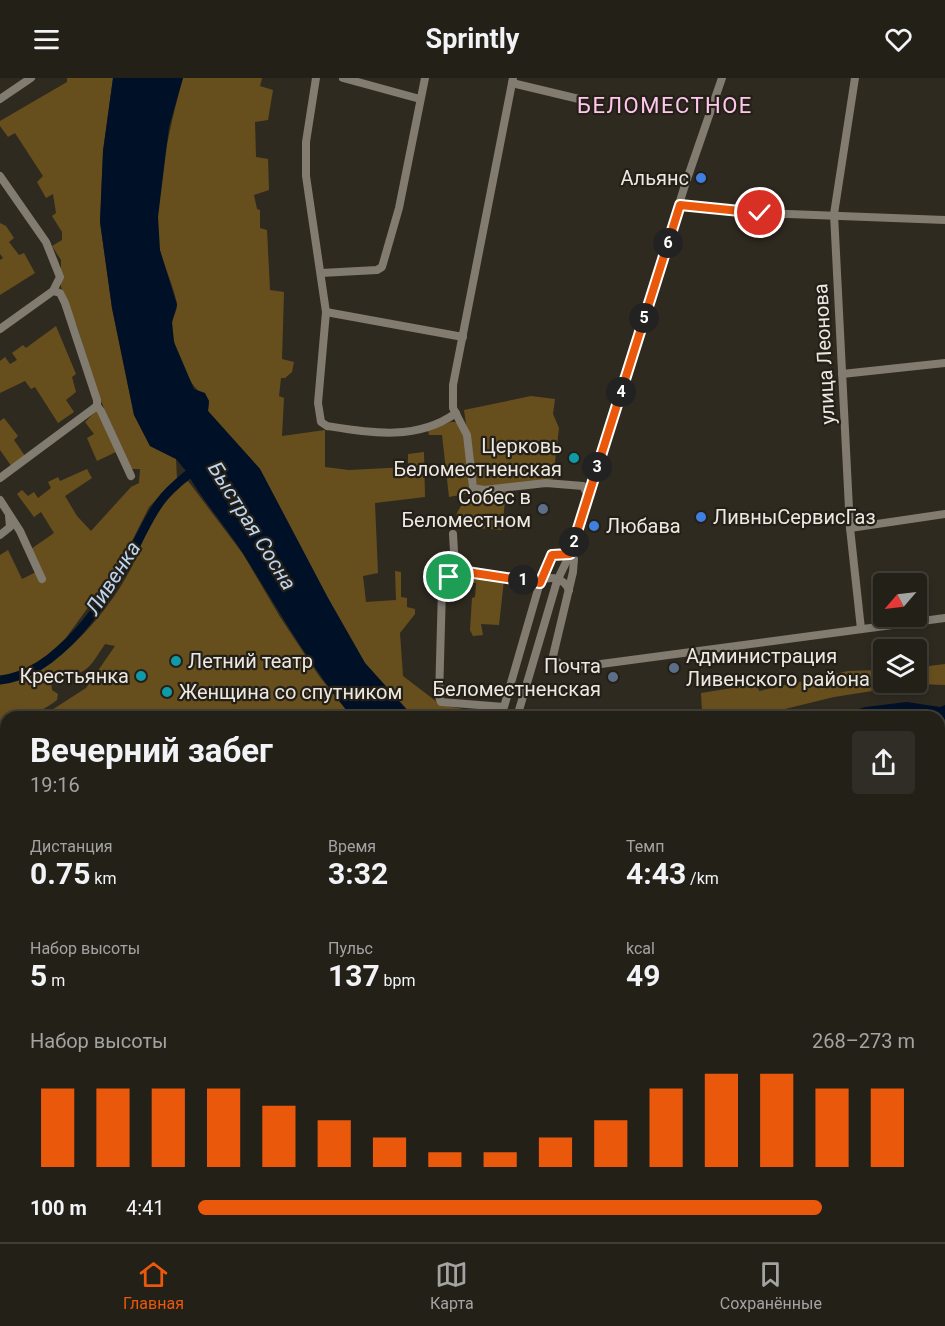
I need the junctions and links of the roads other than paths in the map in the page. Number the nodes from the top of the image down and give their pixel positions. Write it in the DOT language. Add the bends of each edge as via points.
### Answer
graph roads {
  1 [pos="11,78"];
  2 [pos="30,78"];
  3 [pos="316,78"];
  4 [pos="343,78"];
  5 [pos="425,78"];
  6 [pos="722,78"];
  7 [pos="855,78"];
  8 [pos="512,81"];
  9 [pos="18,87"];
  10 [pos="0,99"];
  11 [pos="420,99"];
  12 [pos="579,99"];
  13 [pos="0,176"];
  14 [pos="680,205"];
  15 [pos="834,214"];
  16 [pos="945,219"];
  17 [pos="321,273"];
  18 [pos="54,291"];
  19 [pos="326,312"];
  20 [pos="0,329"];
  21 [pos="463,337"];
  22 [pos="945,363"];
  23 [pos="842,374"];
  24 [pos="97,406"];
  25 [pos="456,413"];
  26 [pos="131,476"];
  27 [pos="0,478"];
  28 [pos="588,495"];
  29 [pos="0,500"];
  30 [pos="8,512"];
  31 [pos="945,514"];
  32 [pos="850,528"];
  33 [pos="453,534"];
  34 [pos="0,535"];
  35 [pos="570,554"];
  36 [pos="454,570"];
  37 [pos="42,579"];
  38 [pos="541,581"];
  39 [pos="557,581"];
  40 [pos="569,591"];
  41 [pos="945,618"];
  42 [pos="861,629"];
  43 [pos="519,711"];
  1 -- 9 [label="street"];
  2 -- 9 [label="street"];
  3 -- 17 [label="street" via="306,142 306,176"];
  4 -- 11 [label="street"];
  5 -- 11 [label="street"];
  6 -- 14 [label="street"];
  7 -- 15 [label="street, улица Леонова"];
  8 -- 12 [label="street"];
  8 -- 21 [label="street"];
  9 -- 10 [label="street"];
  11 -- 17 [label="street" via="399,208 382,267"];
  13 -- 18 [label="street" via="56,262 60,279"];
  14 -- 15 [label="street" via="760,213"];
  14 -- 28 [label="street"];
  15 -- 16 [label="street"];
  15 -- 23 [label="street, улица Леонова"];
  17 -- 19 [label="street"];
  18 -- 20 [label="street"];
  18 -- 24 [label="street" via="60,293 65,303"];
  19 -- 21 [label="street"];
  19 -- 25 [label="street" via="318,404 322,424 392,433 419,430"];
  21 -- 25 [label="street" via="452,394"];
  22 -- 23 [label="street"];
  23 -- 32 [label="street, улица Леонова"];
  24 -- 26 [label="street"];
  24 -- 27 [label="street"];
  25 -- 28 [label="street" via="466,430 470,483 476,490 568,483 585,487"];
  28 -- 35 [label="street"];
  29 -- 30 [label="street"];
  30 -- 34 [label="street" via="10,527"];
  30 -- 37 [label="street"];
  31 -- 32 [label="street"];
  32 -- 42 [label="street, улица Леонова"];
  33 -- 36 [label="street"];
  35 -- 38 [label="street" via="552,555"];
  35 -- 39 [label="street"];
  35 -- 40 [label="street" via="574,563"];
  36 -- 38 [label="street"];
  36 -- 38 [label="street" via="442,589 441,702 501,709 505,706"];
  38 -- 39 [label="street" via="552,577"];
  39 -- 40 [label="street"];
  39 -- 43 [label="street"];
  40 -- 42 [label="street" via="553,656 564,666"];
  41 -- 42 [label="street"];
}
